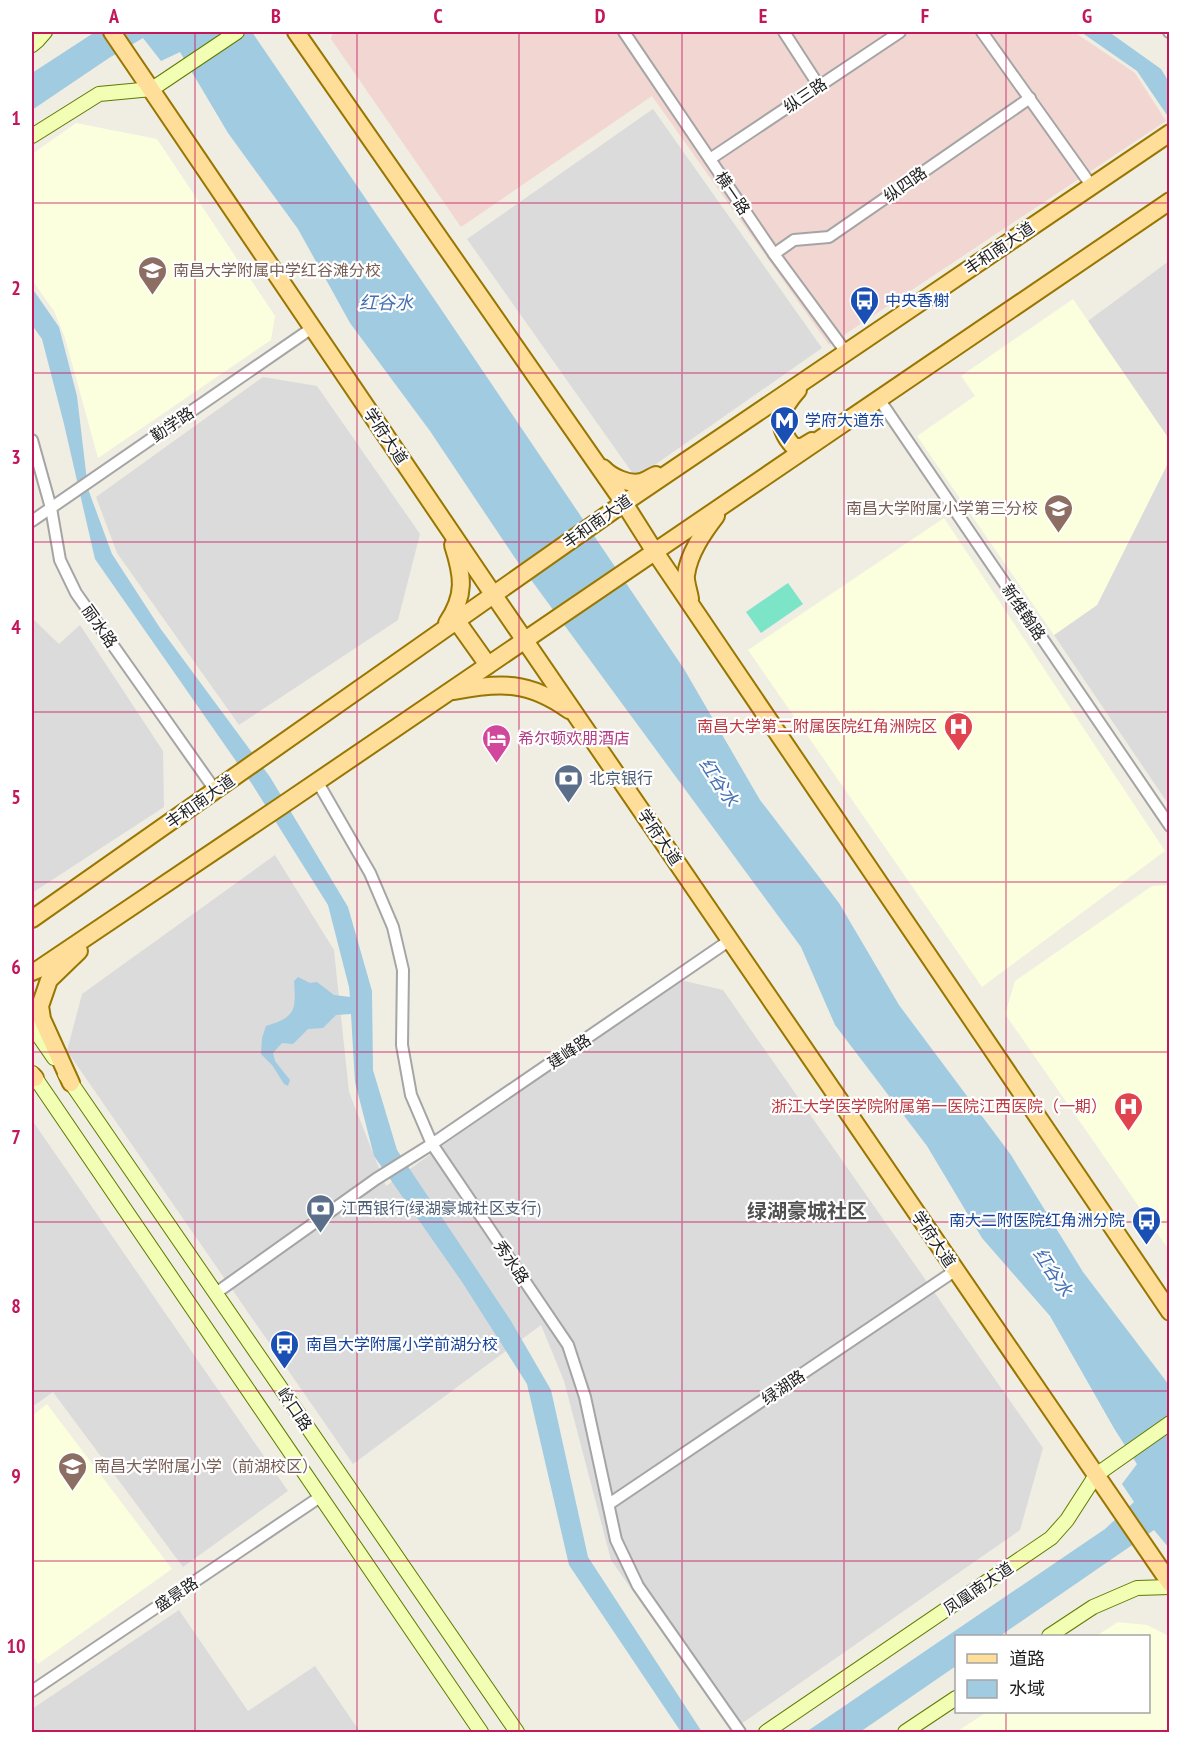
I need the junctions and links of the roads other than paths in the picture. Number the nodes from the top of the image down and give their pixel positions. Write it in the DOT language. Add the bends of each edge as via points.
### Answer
graph roads {
  1 [pos="45,32"];
  2 [pos="112,32"];
  3 [pos="237,32"];
  4 [pos="296,32"];
  5 [pos="624,32"];
  6 [pos="784,32"];
  7 [pos="900,32"];
  8 [pos="982,32"];
  9 [pos="32,45"];
  10 [pos="819,86"];
  11 [pos="152,89"];
  12 [pos="1030,98"];
  13 [pos="1168,134"];
  14 [pos="32,136"];
  15 [pos="710,159"];
  16 [pos="1091,185"];
  17 [pos="1170,201"];
  18 [pos="774,254"];
  19 [pos="312,328"];
  20 [pos="846,352"];
  21 [pos="810,376"];
  22 [pos="879,399"];
  23 [pos="842,424"];
  24 [pos="32,440"];
  25 [pos="589,452"];
  26 [pos="686,460"];
  27 [pos="624,503"];
  28 [pos="726,504"];
  29 [pos="51,508"];
  30 [pos="32,521"];
  31 [pos="448,527"];
  32 [pos="655,552"];
  33 [pos="499,590"];
  34 [pos="692,605"];
  35 [pos="450,624"];
  36 [pos="525,640"];
  37 [pos="488,664"];
  38 [pos="447,692"];
  39 [pos="578,717"];
  40 [pos="317,781"];
  41 [pos="215,790"];
  42 [pos="1170,826"];
  43 [pos="118,858"];
  44 [pos="36,913"];
  45 [pos="114,918"];
  46 [pos="32,925"];
  47 [pos="32,932"];
  48 [pos="730,940"];
  49 [pos="71,947"];
  50 [pos="32,959"];
  51 [pos="32,972"];
  52 [pos="32,1026"];
  53 [pos="33,1075"];
  54 [pos="71,1083"];
  55 [pos="432,1144"];
  56 [pos="956,1270"];
  57 [pos="216,1293"];
  58 [pos="1170,1311"];
  59 [pos="1170,1423"];
  60 [pos="1096,1475"];
  61 [pos="321,1497"];
  62 [pos="609,1504"];
  63 [pos="1170,1585"];
  64 [pos="1050,1635"];
  65 [pos="32,1692"];
  66 [pos="955,1699"];
  67 [pos="481,1732"];
  68 [pos="517,1732"];
  69 [pos="740,1732"];
  70 [pos="766,1732"];
  71 [pos="905,1732"];
  1 -- 9 [label="street"];
  2 -- 11 [label="main road, 学府大道"];
  3 -- 11 [label="street"];
  4 -- 25 [label="main road"];
  5 -- 15 [label="street, 横一路"];
  6 -- 10 [label="street"];
  7 -- 10 [label="street, 纵三路"];
  8 -- 12 [label="street"];
  10 -- 15 [label="street, 纵三路"];
  11 -- 14 [label="street" via="99,94"];
  11 -- 19 [label="main road, 学府大道"];
  12 -- 16 [label="street"];
  12 -- 18 [label="street, 纵四路" via="829,237 794,240"];
  13 -- 16 [label="main road, 丰和南大道"];
  15 -- 18 [label="street, 横一路"];
  16 -- 20 [label="main road, 丰和南大道"];
  17 -- 22 [label="main road"];
  18 -- 20 [label="street, 横一路"];
  19 -- 29 [label="street, 勤学路"];
  19 -- 31 [label="main road, 学府大道"];
  20 -- 21 [label="main road, 丰和南大道"];
  21 -- 23 [label="main road" via="789,399 782,414 786,438 794,447 802,447"];
  21 -- 26 [label="main road, 丰和南大道"];
  22 -- 23 [label="main road"];
  22 -- 42 [label="street, 新维翰路"];
  23 -- 28 [label="main road"];
  24 -- 29 [label="street, 丽水路"];
  25 -- 26 [label="main road" via="608,473 640,482"];
  25 -- 27 [label="main road"];
  26 -- 27 [label="main road, 丰和南大道"];
  27 -- 32 [label="main road"];
  27 -- 33 [label="main road, 丰和南大道"];
  28 -- 32 [label="main road"];
  28 -- 34 [label="main road" via="701,535 691,559 686,577"];
  29 -- 30 [label="street, 勤学路"];
  29 -- 41 [label="street, 丽水路" via="60,560 76,593"];
  31 -- 33 [label="main road, 学府大道"];
  31 -- 35 [label="main road" via="461,569 461,589"];
  32 -- 34 [label="main road"];
  32 -- 36 [label="main road"];
  33 -- 35 [label="main road, 丰和南大道"];
  33 -- 36 [label="main road, 学府大道"];
  34 -- 58 [label="main road"];
  35 -- 37 [label="main road"];
  35 -- 41 [label="main road, 丰和南大道"];
  36 -- 37 [label="main road"];
  36 -- 39 [label="main road, 学府大道"];
  37 -- 38 [label="main road"];
  38 -- 39 [label="main road" via="486,685 513,686 541,693"];
  38 -- 40 [label="main road"];
  39 -- 48 [label="main road, 学府大道"];
  40 -- 45 [label="main road"];
  40 -- 55 [label="street, 秀水路" via="370,873 393,927 403,970 402,1045 411,1095"];
  41 -- 43 [label="main road, 丰和南大道"];
  43 -- 44 [label="main road, 丰和南大道"];
  43 -- 47 [label="main road" via="80,897"];
  44 -- 46 [label="main road, 丰和南大道"];
  45 -- 49 [label="main road"];
  45 -- 54 [label="main road" via="49,980 40,1006"];
  48 -- 55 [label="street, 建峰路"];
  48 -- 56 [label="main road, 学府大道"];
  49 -- 50 [label="main road" via="43,962"];
  49 -- 51 [label="main road"];
  52 -- 54 [label="street, 岭口路"];
  53 -- 61 [label="street, 岭口路"];
  54 -- 57 [label="street, 岭口路"];
  55 -- 57 [label="street, 建峰路"];
  55 -- 62 [label="street, 秀水路" via="568,1345 585,1397"];
  56 -- 60 [label="main road, 学府大道"];
  56 -- 62 [label="street, 绿湖路"];
  57 -- 68 [label="street, 岭口路"];
  59 -- 60 [label="street, 凤凰南大道"];
  60 -- 63 [label="main road, 学府大道"];
  60 -- 70 [label="street, 凤凰南大道" via="1051,1538"];
  61 -- 65 [label="street, 盛景路"];
  61 -- 67 [label="street, 岭口路"];
  62 -- 69 [label="street, 秀水路" via="616,1540 638,1586"];
  63 -- 64 [label="street" via="1137,1588 1093,1607"];
  66 -- 71 [label="street"];
}
